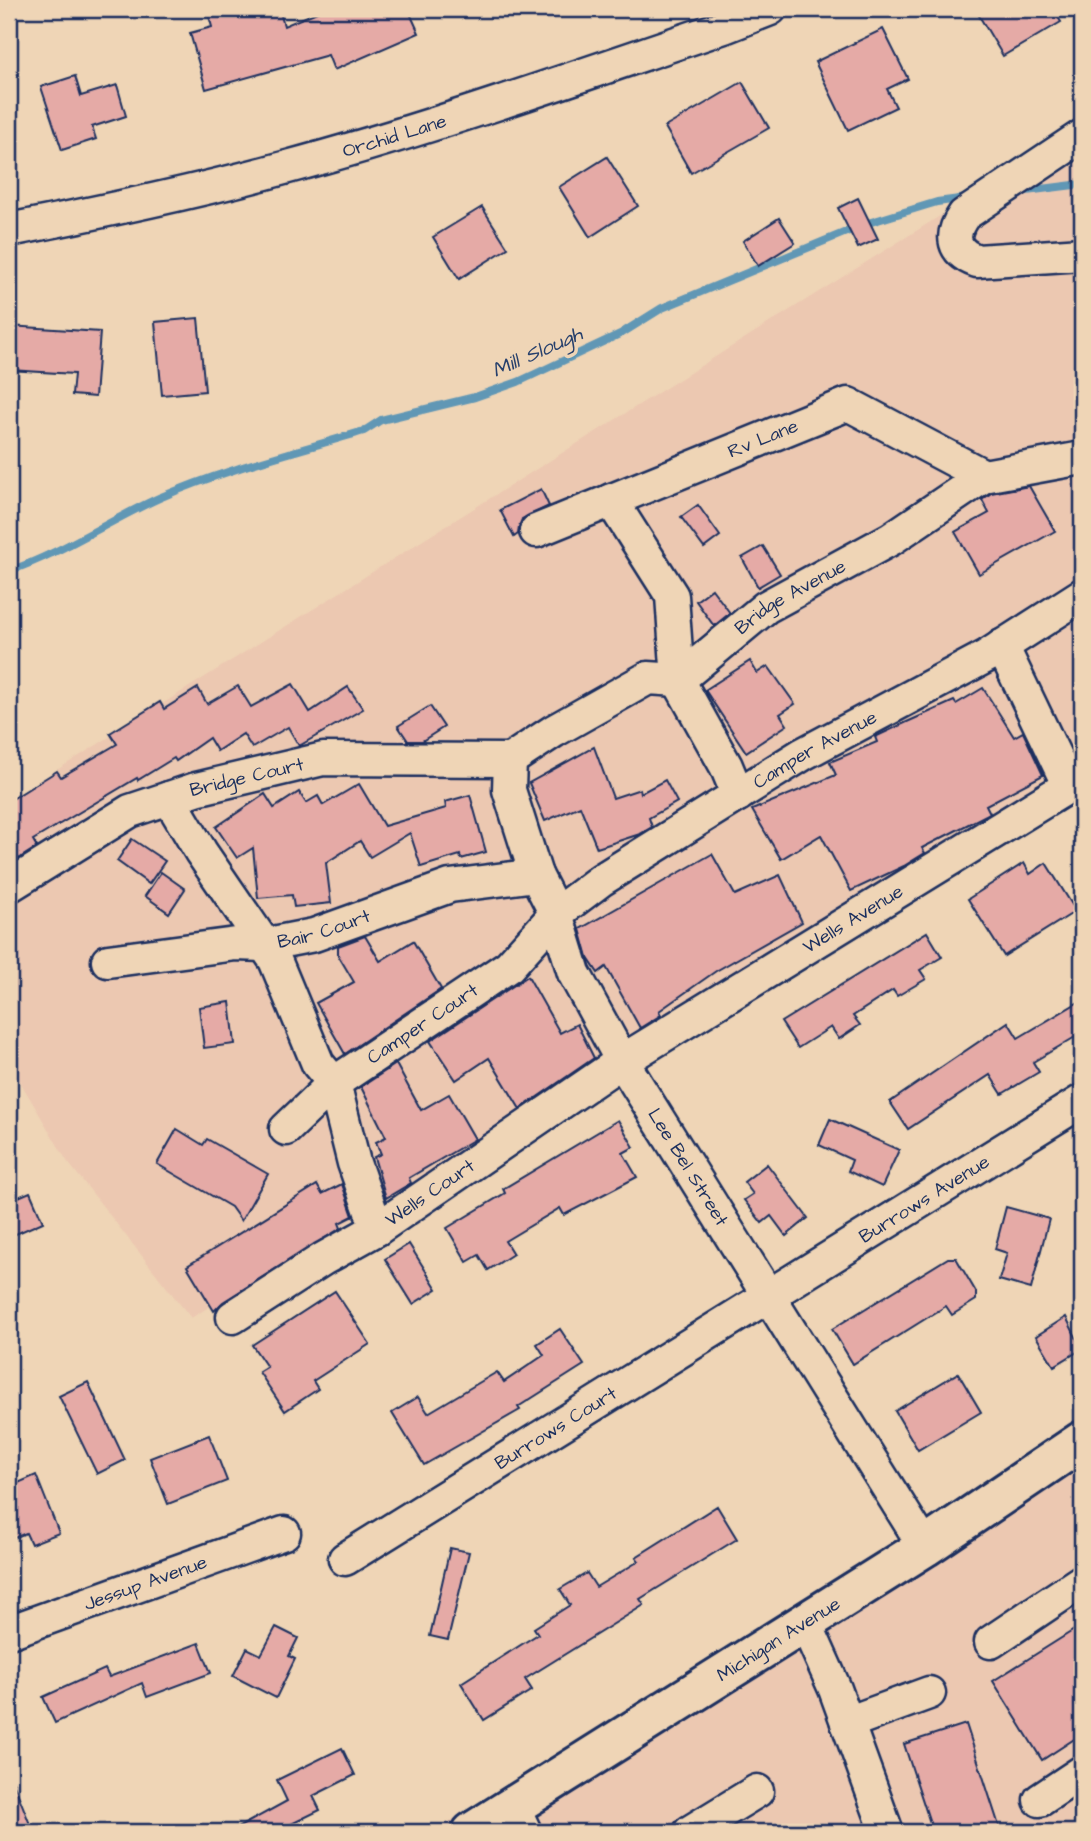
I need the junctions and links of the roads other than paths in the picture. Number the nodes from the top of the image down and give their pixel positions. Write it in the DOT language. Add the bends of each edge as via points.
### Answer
graph roads {
  1 [pos="770,9"];
  2 [pos="1082,136"];
  3 [pos="9,230"];
  4 [pos="1082,254"];
  5 [pos="1082,458"];
  6 [pos="984,476"];
  7 [pos="611,500"];
  8 [pos="536,531"];
  9 [pos="1082,595"];
  10 [pos="1002,646"];
  11 [pos="678,680"];
  12 [pos="510,760"];
  13 [pos="1076,782"];
  14 [pos="738,795"];
  15 [pos="169,798"];
  16 [pos="536,875"];
  17 [pos="9,886"];
  18 [pos="556,914"];
  19 [pos="263,945"];
  20 [pos="108,961"];
  21 [pos="622,1061"];
  22 [pos="334,1083"];
  23 [pos="1082,1101"];
  24 [pos="286,1129"];
  25 [pos="377,1229"];
  26 [pos="766,1296"];
  27 [pos="233,1317"];
  28 [pos="1082,1441"];
  29 [pos="284,1533"];
  30 [pos="925,1547"];
  31 [pos="345,1559"];
  32 [pos="1082,1581"];
  33 [pos="805,1622"];
  34 [pos="9,1632"];
  35 [pos="991,1642"];
  36 [pos="929,1693"];
  37 [pos="848,1723"];
  38 [pos="1082,1772"];
  39 [pos="757,1791"];
  40 [pos="1040,1800"];
  41 [pos="519,1819"];
  42 [pos="472,1832"];
  43 [pos="690,1832"];
  44 [pos="887,1832"];
  1 -- 3 [label="street, Orchid Lane" via="443,121 297,164 112,210"];
  2 -- 4 [label="street" via="964,215 954,229 954,242 963,256 977,261"];
  5 -- 6 [label="street, Bridge Avenue"];
  6 -- 7 [label="street, Rv Lane" via="848,404"];
  6 -- 11 [label="street, Bridge Avenue" via="891,539 766,607"];
  7 -- 8 [label="street, Rv Lane"];
  7 -- 11 [label="street" via="672,596"];
  9 -- 10 [label="street, Camper Avenue"];
  10 -- 13 [label="street"];
  10 -- 14 [label="street, Camper Avenue" via="803,754"];
  11 -- 12 [label="street" via="648,678"];
  11 -- 14 [label="street"];
  12 -- 15 [label="street, Bridge Court" via="323,759"];
  12 -- 16 [label="street, Lee Bel Street" via="509,790"];
  13 -- 21 [label="street, Wells Avenue"];
  14 -- 18 [label="street, Camper Avenue" via="601,880"];
  15 -- 17 [label="street, Bridge Court" via="130,811"];
  15 -- 19 [label="street"];
  16 -- 18 [label="street, Lee Bel Street"];
  16 -- 19 [label="street, Bair Court" via="450,886 314,935"];
  18 -- 21 [label="street, Lee Bel Street" via="574,973"];
  18 -- 22 [label="street, Camper Court" via="509,966"];
  19 -- 20 [label="street, Bair Court" via="236,944"];
  19 -- 22 [label="street" via="275,960 318,1064"];
  21 -- 25 [label="street, Wells Court"];
  21 -- 26 [label="street, Lee Bel Street"];
  22 -- 24 [label="street, Camper Court"];
  22 -- 25 [label="street"];
  23 -- 26 [label="street, Burrows Avenue"];
  25 -- 27 [label="street, Wells Court"];
  26 -- 30 [label="street, Lee Bel Street"];
  26 -- 31 [label="street, Burrows Court"];
  28 -- 30 [label="main road, Michigan Avenue"];
  29 -- 34 [label="street, Jessup Avenue"];
  30 -- 33 [label="main road, Michigan Avenue"];
  32 -- 35 [label="street"];
  33 -- 37 [label="street"];
  33 -- 41 [label="main road, Michigan Avenue"];
  36 -- 37 [label="street"];
  37 -- 44 [label="street"];
  38 -- 40 [label="street"];
  39 -- 43 [label="street"];
  41 -- 42 [label="main road, Michigan Avenue"];
}
